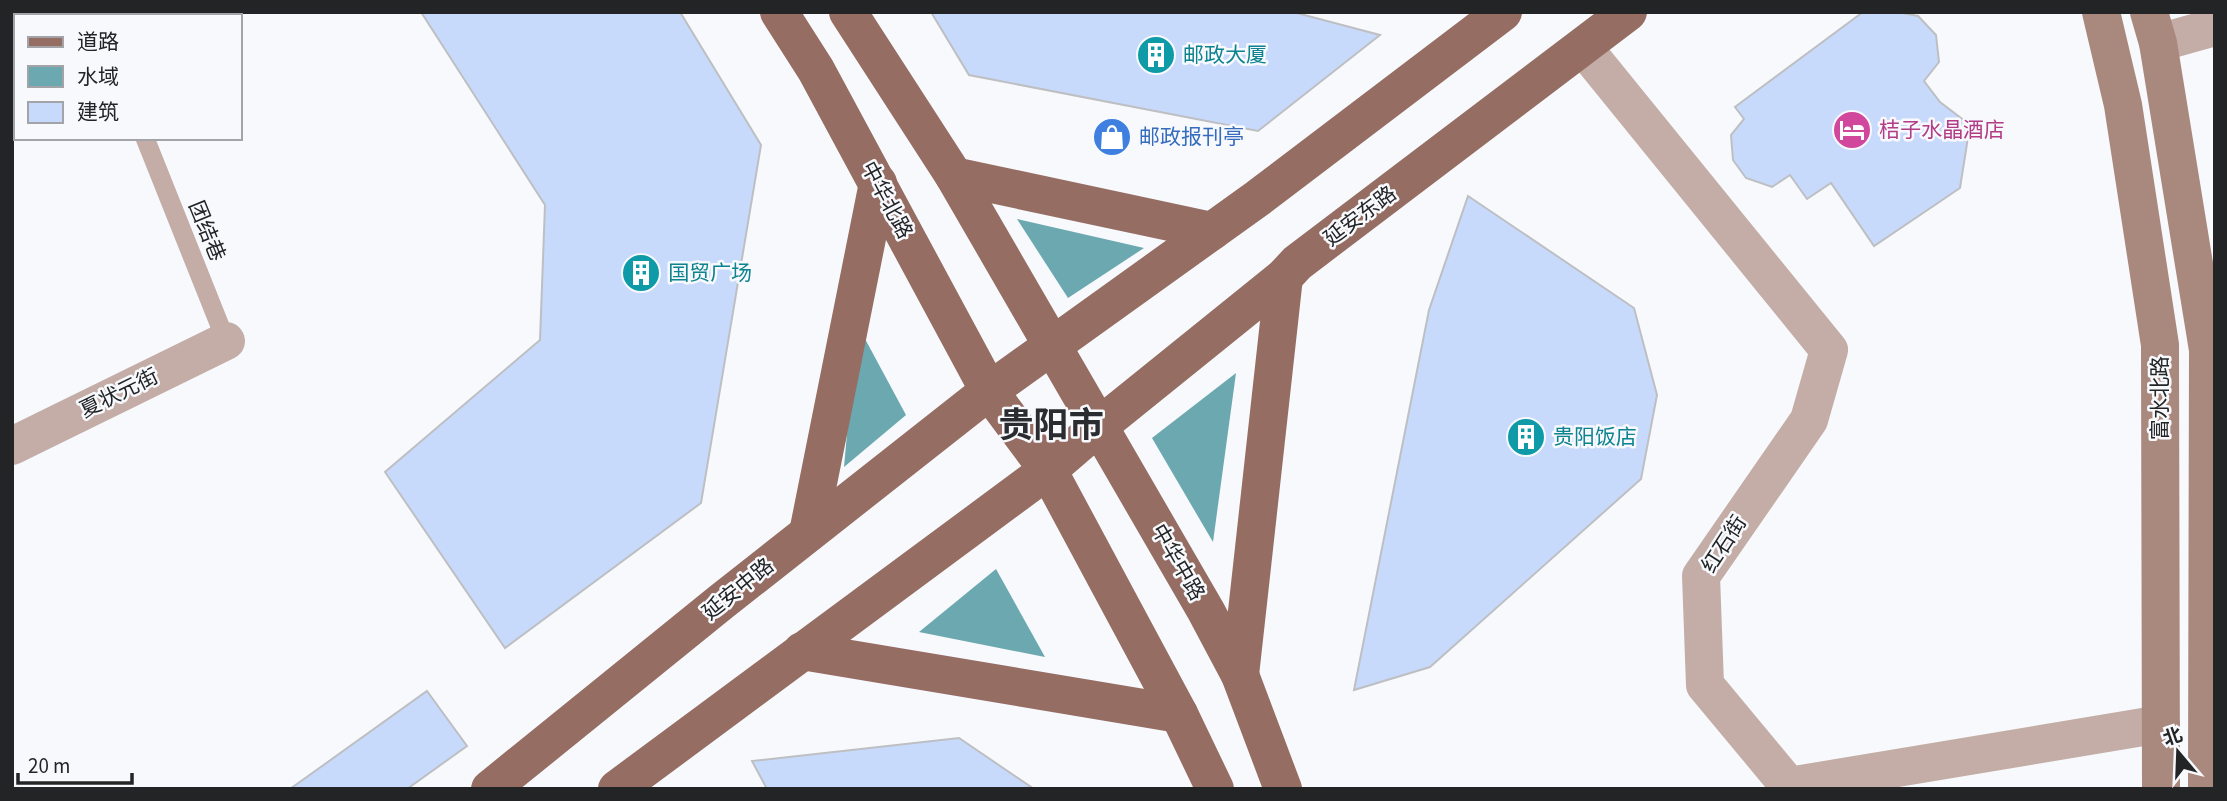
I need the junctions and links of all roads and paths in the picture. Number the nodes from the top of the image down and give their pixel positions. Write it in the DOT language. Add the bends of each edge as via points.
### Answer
graph roads {
  1 [pos="779,12"];
  2 [pos="848,12"];
  3 [pos="1503,12"];
  4 [pos="1628,12"];
  5 [pos="2101,12"];
  6 [pos="2215,27"];
  7 [pos="2153,28"];
  8 [pos="1583,47"];
  9 [pos="146,140"];
  10 [pos="954,176"];
  11 [pos="878,183"];
  12 [pos="1212,232"];
  13 [pos="1284,276"];
  14 [pos="226,341"];
  15 [pos="1051,346"];
  16 [pos="989,391"];
  17 [pos="1098,427"];
  18 [pos="12,446"];
  19 [pos="1048,470"];
  20 [pos="808,533"];
  21 [pos="802,652"];
  22 [pos="1240,675"];
  23 [pos="1179,714"];
  24 [pos="2161,724"];
  25 [pos="490,789"];
  26 [pos="617,789"];
  27 [pos="1214,789"];
  28 [pos="1283,789"];
  29 [pos="2161,789"];
  30 [pos="2207,789"];
  1 -- 11 [label="main road, 中华北路"];
  2 -- 10 [label="main road"];
  3 -- 12 [label="main road"];
  4 -- 8 [label="main road, 延安东路"];
  5 -- 24 [label="main road, 富水北路" via="2123,105 2160,345"];
  6 -- 7 [label="street"];
  7 -- 30 [label="main road" via="2207,350"];
  8 -- 13 [label="main road, 延安东路"];
  8 -- 24 [label="street, 红石街" via="1829,350 1809,420 1701,576 1705,685 1789,786"];
  9 -- 14 [label="lane, 团结巷"];
  10 -- 12 [label="main road"];
  10 -- 15 [label="main road"];
  11 -- 16 [label="main road, 中华北路"];
  11 -- 20 [label="main road"];
  12 -- 15 [label="main road"];
  13 -- 17 [label="main road, 延安东路"];
  13 -- 22 [label="main road"];
  14 -- 18 [label="street, 夏状元街"];
  15 -- 16 [label="main road"];
  15 -- 17 [label="main road, 中华中路"];
  16 -- 19 [label="main road"];
  16 -- 20 [label="main road, 延安中路"];
  17 -- 19 [label="main road"];
  17 -- 22 [label="main road, 中华中路"];
  19 -- 21 [label="main road"];
  19 -- 23 [label="main road"];
  20 -- 25 [label="main road, 延安中路"];
  21 -- 23 [label="main road"];
  21 -- 26 [label="main road"];
  22 -- 28 [label="main road, 中华中路"];
  23 -- 27 [label="main road"];
  24 -- 29 [label="main road, 富水北路"];
}
